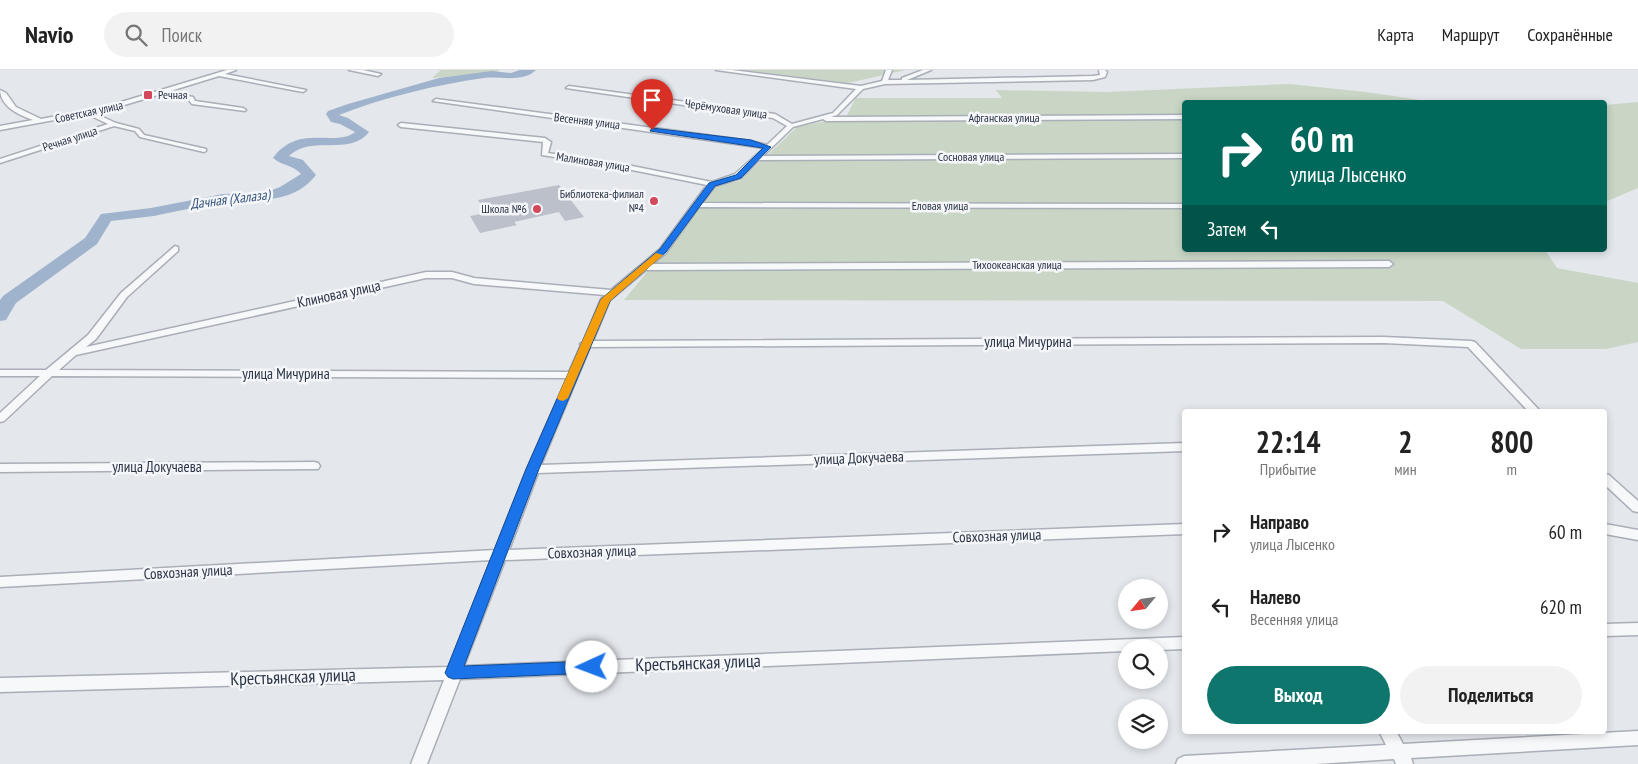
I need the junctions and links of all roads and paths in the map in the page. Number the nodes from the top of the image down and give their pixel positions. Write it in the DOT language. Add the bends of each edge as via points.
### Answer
graph roads {
  1 [pos="233,70"];
  2 [pos="352,70"];
  3 [pos="719,70"];
  4 [pos="782,70"];
  5 [pos="889,70"];
  6 [pos="928,70"];
  7 [pos="1102,70"];
  8 [pos="378,74"];
  9 [pos="217,75"];
  10 [pos="772,77"];
  11 [pos="885,82"];
  12 [pos="569,88"];
  13 [pos="861,88"];
  14 [pos="303,90"];
  15 [pos="0,92"];
  16 [pos="161,92"];
  17 [pos="436,102"];
  18 [pos="243,110"];
  19 [pos="89,113"];
  20 [pos="1182,117"];
  21 [pos="824,119"];
  22 [pos="43,121"];
  23 [pos="114,124"];
  24 [pos="401,125"];
  25 [pos="791,126"];
  26 [pos="0,128"];
  27 [pos="767,147"];
  28 [pos="204,150"];
  29 [pos="1182,156"];
  30 [pos="758,158"];
  31 [pos="0,161"];
  32 [pos="712,184"];
  33 [pos="695,205"];
  34 [pos="1182,206"];
  35 [pos="175,249"];
  36 [pos="1388,264"];
  37 [pos="645,267"];
  38 [pos="611,293"];
  39 [pos="585,344"];
  40 [pos="71,353"];
  41 [pos="0,373"];
  42 [pos="51,373"];
  43 [pos="573,375"];
  44 [pos="1532,409"];
  45 [pos="0,418"];
  46 [pos="1182,447"];
  47 [pos="314,466"];
  48 [pos="0,468"];
  49 [pos="532,469"];
  50 [pos="1607,480"];
  51 [pos="1638,508"];
  52 [pos="1182,528"];
  53 [pos="1607,529"];
  54 [pos="1638,535"];
  55 [pos="498,556"];
  56 [pos="0,582"];
  57 [pos="1638,629"];
  58 [pos="1607,630"];
  59 [pos="1182,643"];
  60 [pos="453,673"];
  61 [pos="0,685"];
  62 [pos="1389,734"];
  63 [pos="1638,738"];
  64 [pos="1401,758"];
  65 [pos="419,764"];
  66 [pos="1184,764"];
  1 -- 9 [label="street, Советская улица"];
  2 -- 8 [label="street"];
  3 -- 10 [label="street"];
  4 -- 10 [label="street"];
  5 -- 11 [label="street"];
  6 -- 11 [label="street" via="909,79"];
  7 -- 11 [label="street" via="1103,76 1093,78"];
  9 -- 14 [label="street"];
  9 -- 16 [label="street, Советская улица"];
  10 -- 13 [label="street"];
  11 -- 13 [label="street"];
  12 -- 25 [label="street, Черёмуховая улица" via="775,116"];
  13 -- 21 [label="street" via="835,114"];
  15 -- 22 [label="street" via="17,112"];
  16 -- 18 [label="street" via="191,98 192,102"];
  16 -- 19 [label="street, Советская улица"];
  17 -- 27 [label="street, Весенняя улица" via="751,142"];
  19 -- 22 [label="street, Советская улица"];
  19 -- 23 [label="street, Речная улица"];
  20 -- 21 [label="street, Афганская улица"];
  21 -- 25 [label="street"];
  22 -- 26 [label="street, Советская улица"];
  23 -- 28 [label="street" via="137,130 142,136"];
  23 -- 31 [label="street, Речная улица"];
  24 -- 32 [label="street, Малиновая улица" via="545,140 548,142 544,154"];
  25 -- 27 [label="street"];
  27 -- 30 [label="street"];
  29 -- 30 [label="street, Сосновая улица"];
  30 -- 32 [label="street" via="738,176"];
  32 -- 33 [label="street"];
  33 -- 34 [label="street, Еловая улица"];
  33 -- 37 [label="street" via="663,250"];
  35 -- 40 [label="street" via="124,295 92,337"];
  36 -- 37 [label="street, Тихоокеанская улица"];
  37 -- 38 [label="street"];
  38 -- 39 [label="street"];
  38 -- 40 [label="street, Клиновая улица" via="434,275"];
  39 -- 43 [label="street"];
  39 -- 44 [label="street, улица Мичурина" via="1384,340 1471,344"];
  40 -- 42 [label="street"];
  41 -- 42 [label="street, улица Мичурина"];
  42 -- 43 [label="street, улица Мичурина"];
  42 -- 45 [label="street"];
  43 -- 49 [label="street"];
  46 -- 49 [label="street, улица Докучаева"];
  47 -- 48 [label="street, улица Докучаева"];
  49 -- 55 [label="street"];
  50 -- 51 [label="street"];
  52 -- 55 [label="street, Совхозная улица"];
  53 -- 54 [label="street"];
  55 -- 56 [label="street, Совхозная улица"];
  55 -- 60 [label="street"];
  57 -- 58 [label="street"];
  59 -- 60 [label="street, Крестьянская улица"];
  60 -- 61 [label="street, Крестьянская улица"];
  60 -- 65 [label="street"];
  62 -- 64 [label="street"];
  63 -- 64 [label="street"];
  64 -- 66 [label="street"];
}
